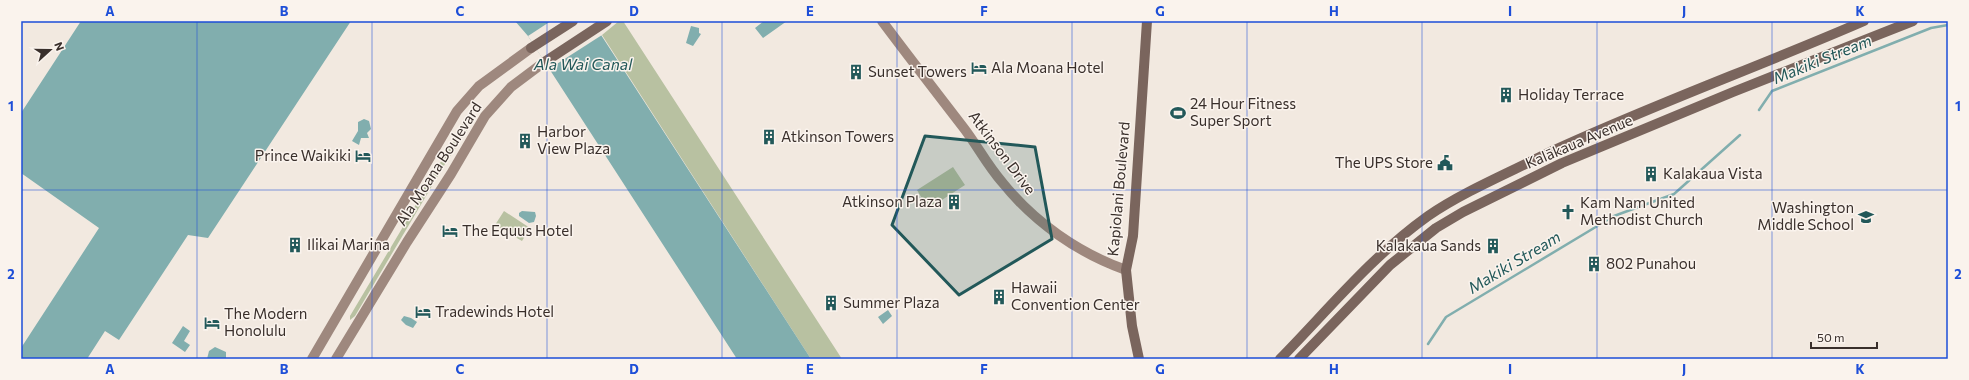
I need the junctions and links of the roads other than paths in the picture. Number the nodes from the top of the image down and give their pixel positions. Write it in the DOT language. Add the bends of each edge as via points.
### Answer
graph roads {
  1 [pos="573,21"];
  2 [pos="607,21"];
  3 [pos="882,21"];
  4 [pos="1147,21"];
  5 [pos="1864,21"];
  6 [pos="1913,21"];
  7 [pos="1126,270"];
  8 [pos="312,359"];
  9 [pos="336,359"];
  10 [pos="1139,359"];
  11 [pos="1280,359"];
  12 [pos="1299,359"];
  1 -- 8 [label="main road, Ala Moana Boulevard" via="479,86 457,111"];
  2 -- 9 [label="main road, Ala Moana Boulevard" via="511,87 485,116"];
  3 -- 7 [label="main road, Atkinson Drive" via="964,128 1000,181 1020,203 1066,240 1106,263"];
  4 -- 7 [label="main road, Kapiolani Boulevard" via="1133,236"];
  5 -- 11 [label="main road, Kalākaua Avenue" via="1614,123 1444,205 1394,242"];
  6 -- 12 [label="main road, Kalākaua Avenue" via="1562,163 1463,212 1436,228 1390,265"];
  7 -- 10 [label="main road, Kapiolani Boulevard" via="1132,326"];
}
